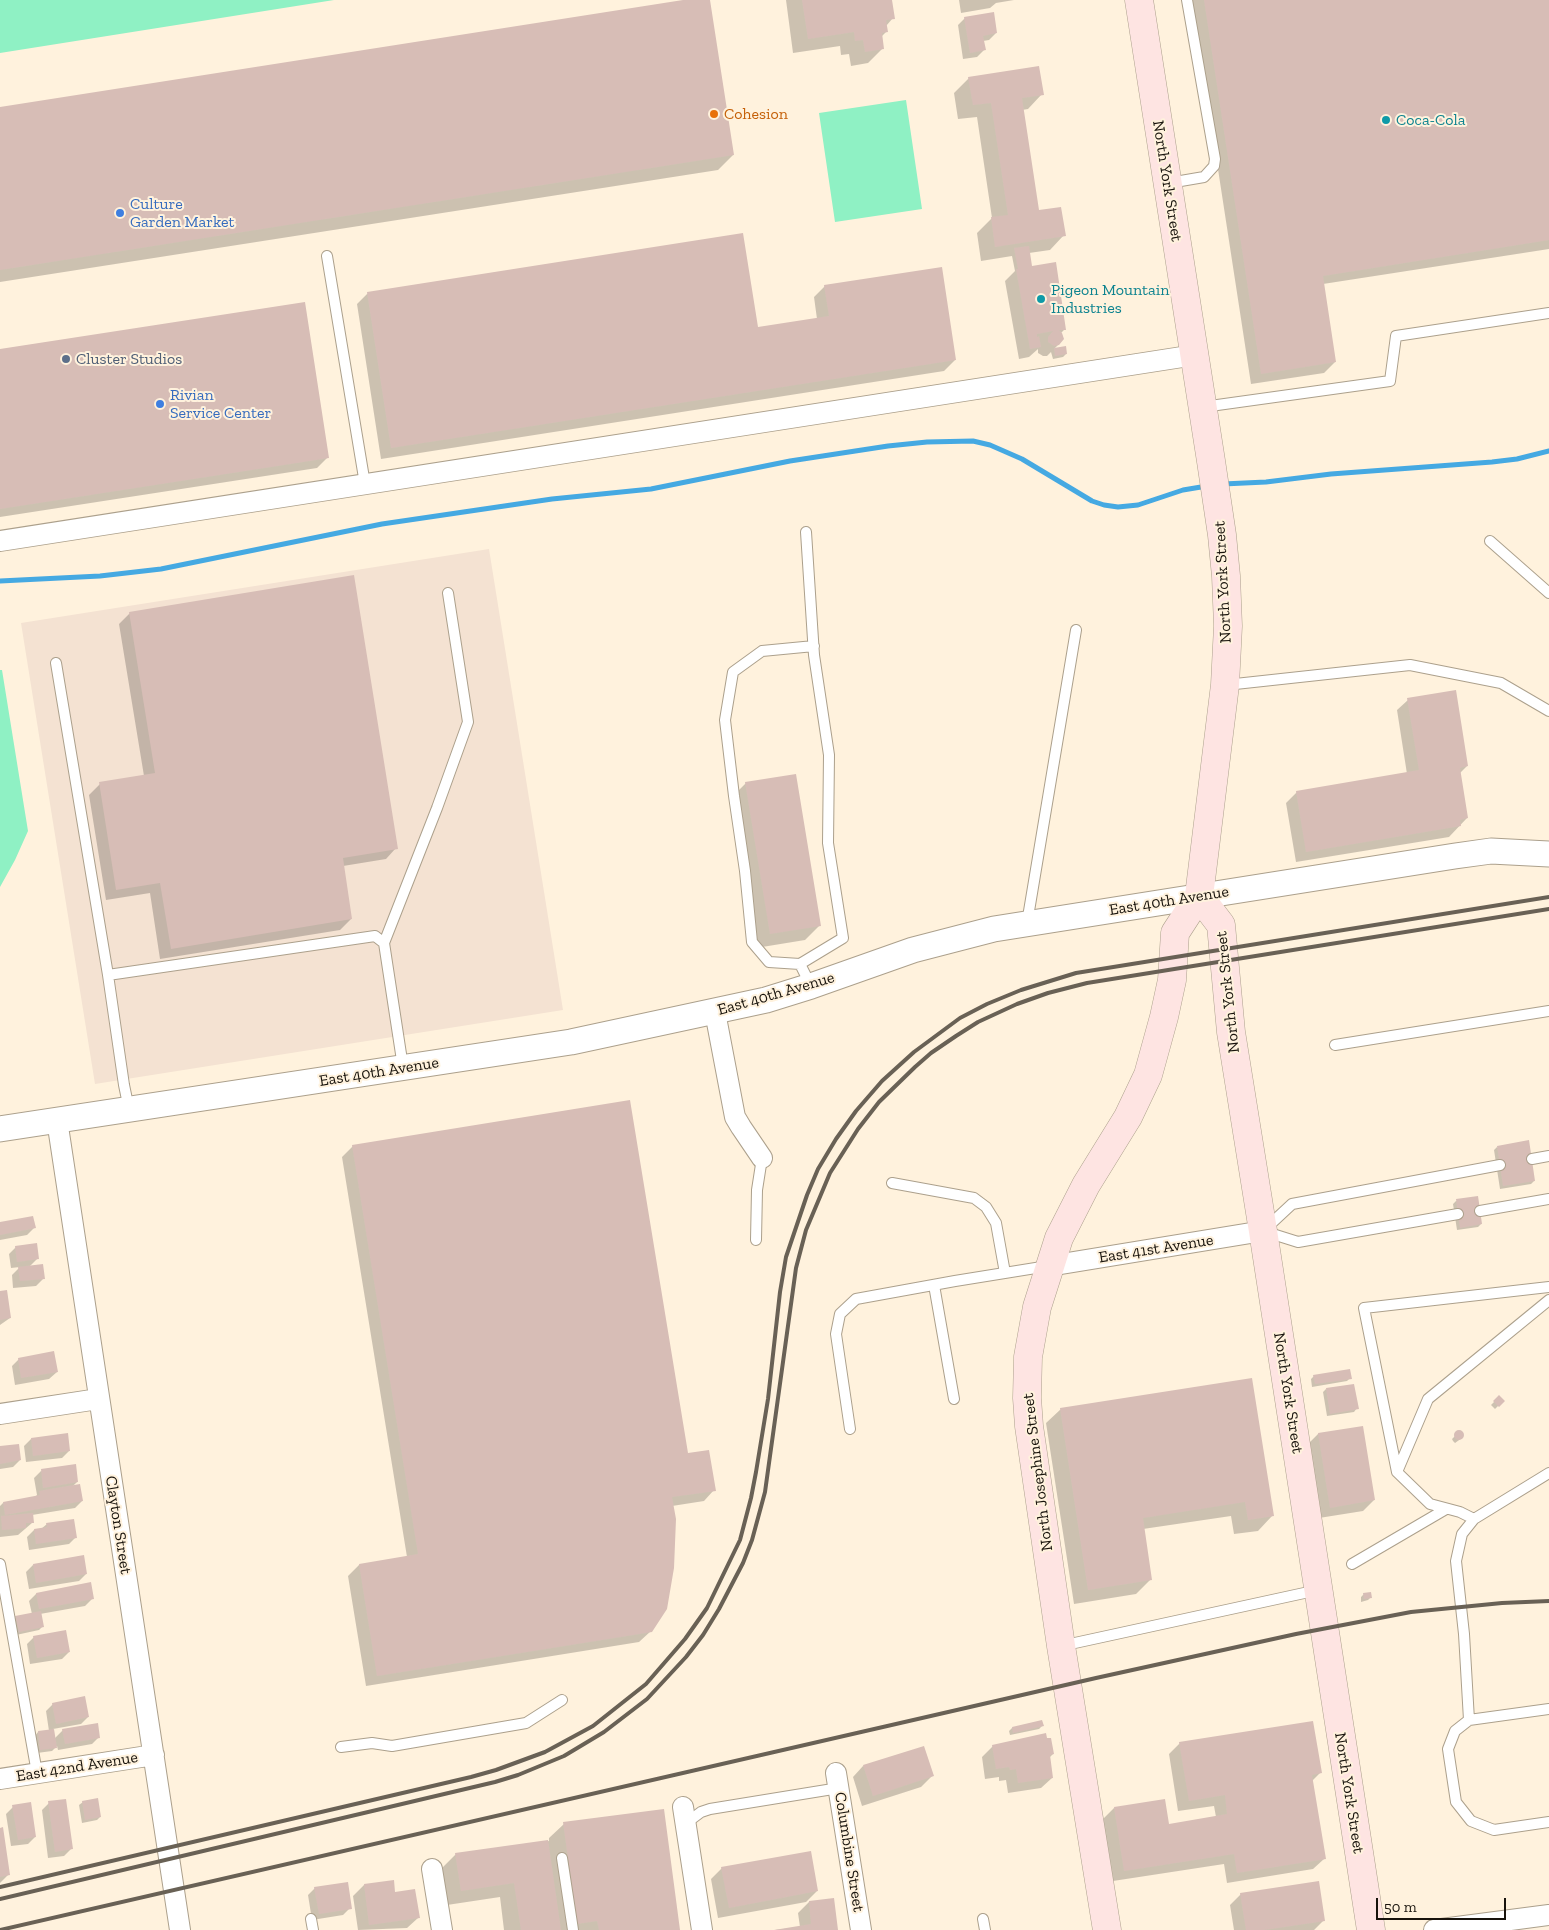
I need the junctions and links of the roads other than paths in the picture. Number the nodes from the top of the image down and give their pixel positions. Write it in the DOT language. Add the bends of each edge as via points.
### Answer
graph roads {
  1 [pos="1139,0"];
  2 [pos="1187,0"];
  3 [pos="1168,183"];
  4 [pos="327,256"];
  5 [pos="1549,313"];
  6 [pos="1195,355"];
  7 [pos="1203,407"];
  8 [pos="365,484"];
  9 [pos="806,532"];
  10 [pos="0,541"];
  11 [pos="1490,541"];
  12 [pos="448,593"];
  13 [pos="1549,593"];
  14 [pos="1076,630"];
  15 [pos="814,646"];
  16 [pos="56,663"];
  17 [pos="1225,685"];
  18 [pos="1549,712"];
  19 [pos="1549,854"];
  20 [pos="1199,896"];
  21 [pos="1027,924"];
  22 [pos="384,943"];
  23 [pos="800,964"];
  24 [pos="108,975"];
  25 [pos="811,986"];
  26 [pos="715,1012"];
  27 [pos="1549,1012"];
  28 [pos="1335,1045"];
  29 [pos="404,1068"];
  30 [pos="130,1110"];
  31 [pos="56,1120"];
  32 [pos="0,1129"];
  33 [pos="1549,1156"];
  34 [pos="762,1158"];
  35 [pos="1532,1160"];
  36 [pos="1500,1165"];
  37 [pos="892,1182"];
  38 [pos="1549,1199"];
  39 [pos="1480,1211"];
  40 [pos="1458,1214"];
  41 [pos="1263,1231"];
  42 [pos="756,1240"];
  43 [pos="1049,1266"];
  44 [pos="1006,1273"];
  45 [pos="934,1285"];
  46 [pos="1549,1287"];
  47 [pos="1549,1300"];
  48 [pos="98,1399"];
  49 [pos="954,1399"];
  50 [pos="0,1414"];
  51 [pos="850,1429"];
  52 [pos="1397,1472"];
  53 [pos="1549,1473"];
  54 [pos="1446,1509"];
  55 [pos="1474,1519"];
  56 [pos="0,1564"];
  57 [pos="1352,1564"];
  58 [pos="1319,1590"];
  59 [pos="1061,1646"];
  60 [pos="562,1700"];
  61 [pos="1549,1709"];
  62 [pos="1469,1720"];
  63 [pos="341,1747"];
  64 [pos="154,1755"];
  65 [pos="37,1773"];
  66 [pos="0,1779"];
  67 [pos="838,1781"];
  68 [pos="684,1816"];
  69 [pos="1549,1822"];
  70 [pos="562,1858"];
  71 [pos="432,1869"];
  72 [pos="1549,1915"];
  73 [pos="311,1918"];
  74 [pos="983,1919"];
  75 [pos="180,1930"];
  76 [pos="313,1930"];
  77 [pos="442,1930"];
  78 [pos="573,1930"];
  79 [pos="702,1930"];
  80 [pos="861,1930"];
  81 [pos="985,1930"];
  82 [pos="1107,1930"];
  83 [pos="1370,1930"];
  84 [pos="1434,1930"];
  1 -- 3 [label="main road, North York Street"];
  2 -- 3 [label="lane" via="1215,159 1214,166 1204,177"];
  3 -- 6 [label="main road, North York Street"];
  4 -- 8 [label="lane"];
  5 -- 7 [label="lane" via="1396,336 1390,381"];
  6 -- 7 [label="main road, North York Street"];
  6 -- 8 [label="street"];
  7 -- 17 [label="main road, North York Street" via="1222,535 1228,626"];
  8 -- 10 [label="street"];
  9 -- 15 [label="lane"];
  11 -- 13 [label="lane"];
  12 -- 22 [label="lane" via="468,722"];
  14 -- 21 [label="lane"];
  15 -- 23 [label="lane" via="829,755 828,843 843,938"];
  15 -- 23 [label="lane" via="762,652 733,672 725,720 752,942 769,962"];
  16 -- 24 [label="lane"];
  17 -- 18 [label="lane" via="1410,665 1501,683"];
  17 -- 20 [label="main road, North York Street"];
  19 -- 20 [label="street, East 40th Avenue" via="1491,852"];
  20 -- 21 [label="street, East 40th Avenue"];
  20 -- 41 [label="main road, North York Street" via="1221,925 1231,1032"];
  20 -- 43 [label="main road, North Josephine Street" via="1175,933 1172,980 1148,1075 1068,1219"];
  21 -- 25 [label="street, East 40th Avenue" via="936,943"];
  22 -- 24 [label="lane" via="375,936"];
  22 -- 29 [label="lane"];
  23 -- 25 [label="lane"];
  24 -- 30 [label="lane"];
  25 -- 26 [label="street, East 40th Avenue"];
  26 -- 29 [label="street, East 40th Avenue" via="571,1042"];
  26 -- 34 [label="street" via="736,1117"];
  27 -- 28 [label="lane"];
  29 -- 30 [label="street, East 40th Avenue"];
  30 -- 31 [label="street, East 40th Avenue"];
  31 -- 32 [label="street, East 40th Avenue"];
  31 -- 48 [label="street, Clayton Street"];
  33 -- 35 [label="lane"];
  34 -- 42 [label="lane" via="757,1190"];
  36 -- 41 [label="lane" via="1292,1204"];
  37 -- 44 [label="lane" via="974,1198 986,1207 996,1223"];
  38 -- 39 [label="lane"];
  40 -- 41 [label="lane" via="1298,1242"];
  41 -- 43 [label="street, East 41st Avenue"];
  41 -- 58 [label="main road, North York Street"];
  43 -- 44 [label="lane"];
  43 -- 59 [label="main road, North Josephine Street" via="1030,1340 1027,1398"];
  44 -- 45 [label="lane"];
  45 -- 49 [label="lane"];
  45 -- 51 [label="lane" via="856,1299 840,1314 836,1334"];
  46 -- 52 [label="lane" via="1364,1308"];
  47 -- 52 [label="lane" via="1428,1399"];
  48 -- 50 [label="street"];
  48 -- 64 [label="street, Clayton Street"];
  52 -- 54 [label="lane" via="1430,1504"];
  53 -- 55 [label="lane"];
  54 -- 55 [label="lane"];
  54 -- 57 [label="lane"];
  55 -- 62 [label="lane" via="1462,1534 1456,1561"];
  56 -- 65 [label="lane"];
  58 -- 59 [label="lane"];
  58 -- 83 [label="main road, North York Street"];
  59 -- 82 [label="main road, North Josephine Street"];
  60 -- 63 [label="lane" via="526,1723 392,1746 372,1743"];
  61 -- 62 [label="lane"];
  62 -- 69 [label="lane" via="1455,1732 1448,1749 1456,1802 1471,1821 1494,1830"];
  64 -- 65 [label="street, East 42nd Avenue"];
  64 -- 75 [label="street, Clayton Street"];
  65 -- 66 [label="street, East 42nd Avenue"];
  67 -- 68 [label="lane"];
  67 -- 80 [label="street, Columbine Street"];
  68 -- 79 [label="street"];
  70 -- 78 [label="lane"];
  71 -- 77 [label="street"];
  72 -- 84 [label="street"];
  73 -- 76 [label="lane"];
  74 -- 81 [label="lane"];
}
